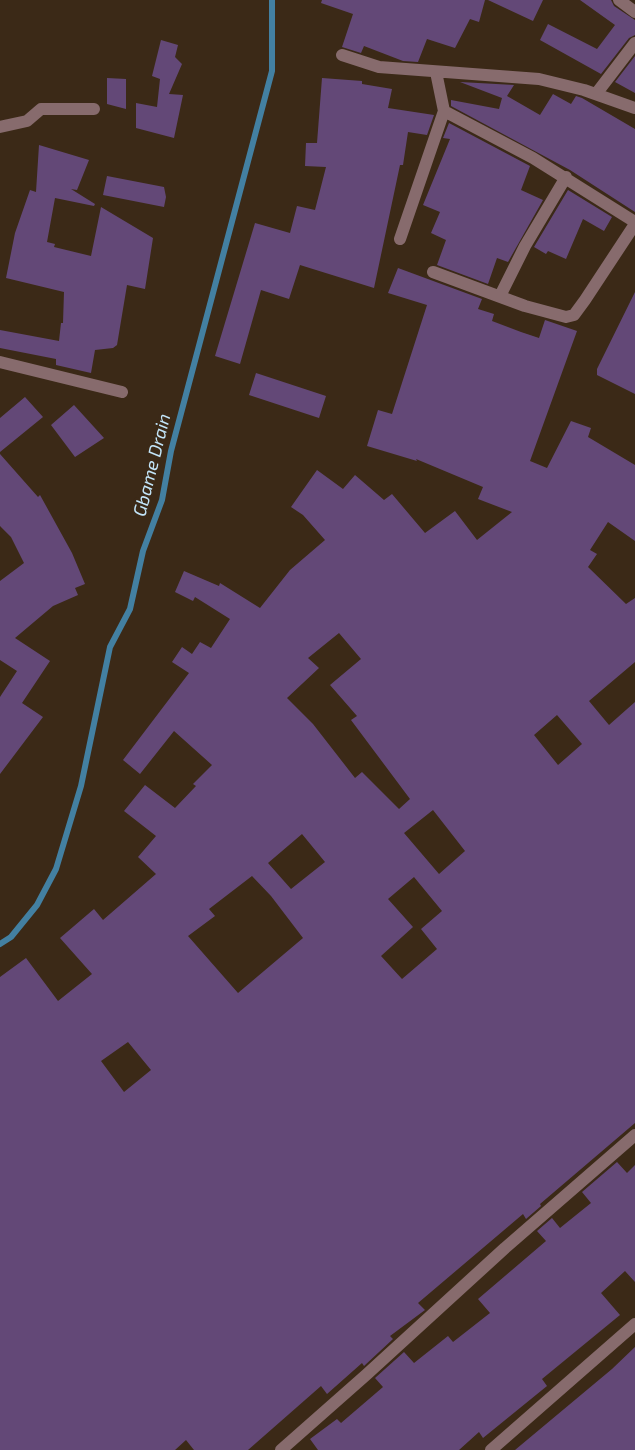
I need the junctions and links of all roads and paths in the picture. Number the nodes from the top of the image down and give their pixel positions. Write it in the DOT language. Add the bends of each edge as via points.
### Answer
graph roads {
  1 [pos="618,0"];
  2 [pos="635,12"];
  3 [pos="635,43"];
  4 [pos="342,55"];
  5 [pos="436,72"];
  6 [pos="596,94"];
  7 [pos="635,108"];
  8 [pos="94,109"];
  9 [pos="444,111"];
  10 [pos="0,127"];
  11 [pos="566,177"];
  12 [pos="635,223"];
  13 [pos="400,239"];
  14 [pos="433,272"];
  15 [pos="500,296"];
  16 [pos="0,362"];
  17 [pos="122,392"];
  18 [pos="635,1135"];
  19 [pos="635,1324"];
  20 [pos="281,1450"];
  21 [pos="491,1450"];
  1 -- 2 [label="street"];
  3 -- 6 [label="street"];
  4 -- 5 [label="street" via="379,67"];
  5 -- 6 [label="street" via="538,78"];
  5 -- 9 [label="street"];
  6 -- 7 [label="street"];
  8 -- 10 [label="street" via="41,108 27,121"];
  9 -- 11 [label="street"];
  9 -- 13 [label="street"];
  11 -- 12 [label="street"];
  11 -- 15 [label="street"];
  12 -- 15 [label="street" via="574,315 566,317"];
  14 -- 15 [label="street"];
  16 -- 17 [label="street"];
  18 -- 20 [label="street"];
  19 -- 21 [label="street"];
}
